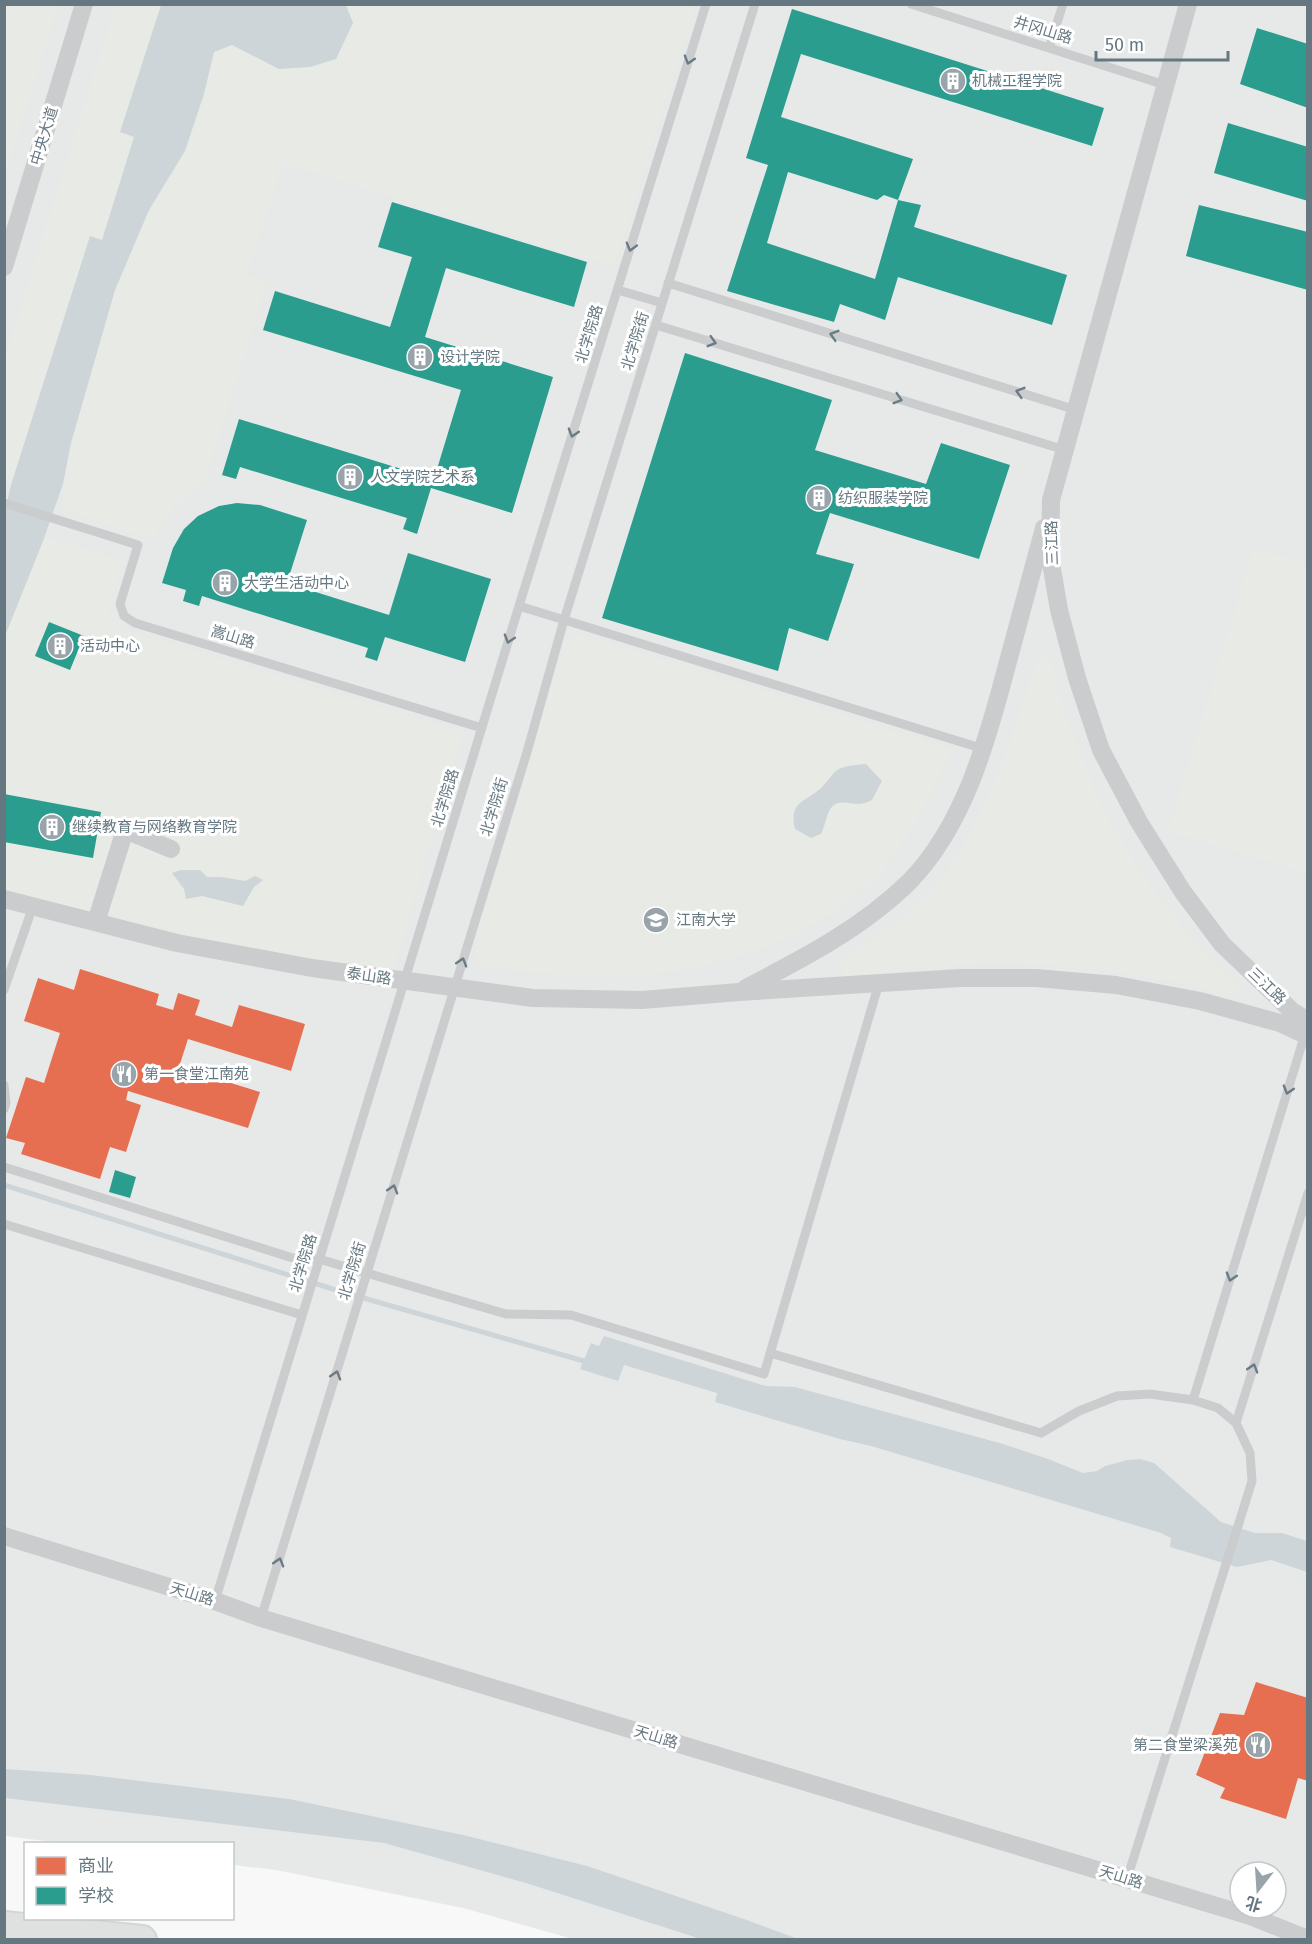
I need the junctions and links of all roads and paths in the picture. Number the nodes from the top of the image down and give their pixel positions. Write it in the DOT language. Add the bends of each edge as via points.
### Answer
graph roads {
  1 [pos="84,4"];
  2 [pos="706,4"];
  3 [pos="755,4"];
  4 [pos="911,4"];
  5 [pos="1063,4"];
  6 [pos="1188,4"];
  7 [pos="1049,48"];
  8 [pos="1166,85"];
  9 [pos="4,267"];
  10 [pos="668,284"];
  11 [pos="618,290"];
  12 [pos="662,303"];
  13 [pos="656,325"];
  14 [pos="1076,410"];
  15 [pos="1065,450"];
  16 [pos="1051,500"];
  17 [pos="4,503"];
  18 [pos="519,606"];
  19 [pos="564,620"];
  20 [pos="482,728"];
  21 [pos="984,749"];
  22 [pos="171,849"];
  23 [pos="4,899"];
  24 [pos="33,906"];
  25 [pos="96,922"];
  26 [pos="404,980"];
  27 [pos="879,983"];
  28 [pos="455,987"];
  29 [pos="4,990"];
  30 [pos="739,992"];
  31 [pos="1307,1030"];
  32 [pos="4,1085"];
  33 [pos="4,1109"];
  34 [pos="4,1167"];
  35 [pos="1308,1193"];
  36 [pos="4,1224"];
  37 [pos="319,1260"];
  38 [pos="367,1273"];
  39 [pos="302,1315"];
  40 [pos="770,1353"];
  41 [pos="1193,1400"];
  42 [pos="1236,1424"];
  43 [pos="4,1536"];
  44 [pos="215,1601"];
  45 [pos="261,1617"];
  46 [pos="1127,1879"];
  47 [pos="4,1926"];
  48 [pos="1308,1938"];
  49 [pos="142,1940"];
  1 -- 9 [label="street, 中央大道"];
  2 -- 11 [label="lane, 北学院路, one-way"];
  3 -- 10 [label="lane, 北学院街"];
  4 -- 7 [label="lane, 井冈山路"];
  5 -- 7 [label="lane"];
  6 -- 8 [label="street, 三江路"];
  7 -- 8 [label="lane, 井冈山路"];
  8 -- 14 [label="street, 三江路"];
  10 -- 12 [label="lane, 北学院街"];
  14 -- 10 [label="lane, one-way"];
  11 -- 12 [label="lane"];
  11 -- 18 [label="lane, 北学院路, one-way"];
  12 -- 13 [label="lane, 北学院街"];
  13 -- 15 [label="lane, one-way"];
  13 -- 19 [label="lane, 北学院街"];
  14 -- 15 [label="street, 三江路"];
  15 -- 16 [label="street, 三江路"];
  16 -- 21 [label="street"];
  16 -- 31 [label="street, 三江路" via="1050,557 1059,610 1101,750 1139,822 1183,892 1222,944"];
  17 -- 20 [label="lane, 嵩山路" via="138,545 120,604 124,615 135,623"];
  18 -- 19 [label="lane"];
  18 -- 20 [label="lane, 北学院路, one-way"];
  19 -- 21 [label="lane"];
  28 -- 19 [label="lane, 北学院街, one-way"];
  20 -- 26 [label="lane, 北学院路"];
  21 -- 30 [label="street" via="941,841 911,880 880,909 838,938"];
  22 -- 25 [label="street" via="125,830"];
  23 -- 24 [label="street, 泰山路"];
  24 -- 25 [label="street, 泰山路"];
  24 -- 29 [label="lane"];
  25 -- 26 [label="street, 泰山路" via="177,943"];
  26 -- 28 [label="street, 泰山路"];
  26 -- 37 [label="lane, 北学院路"];
  27 -- 30 [label="street, 泰山路"];
  27 -- 31 [label="street, 泰山路" via="1036,978 1116,985 1200,1001"];
  27 -- 40 [label="lane"];
  28 -- 30 [label="street, 泰山路" via="533,998 632,1000"];
  38 -- 28 [label="lane, 北学院街, one-way"];
  31 -- 41 [label="lane, one-way"];
  32 -- 33 [label="lane"];
  34 -- 37 [label="lane" via="296,1259"];
  42 -- 35 [label="lane, one-way"];
  36 -- 39 [label="lane"];
  37 -- 38 [label="lane"];
  37 -- 39 [label="lane, 北学院路"];
  38 -- 40 [label="lane" via="506,1314 572,1315 764,1374"];
  45 -- 38 [label="lane, 北学院街, one-way"];
  39 -- 44 [label="lane, 北学院路"];
  40 -- 41 [label="lane" via="1041,1433 1079,1411 1117,1396 1150,1394"];
  41 -- 42 [label="lane" via="1218,1408"];
  42 -- 46 [label="lane" via="1250,1453 1252,1481"];
  43 -- 44 [label="street, 天山路"];
  44 -- 45 [label="street, 天山路"];
  45 -- 46 [label="street, 天山路"];
  46 -- 48 [label="street, 天山路"];
  47 -- 49 [label="main road"];
}
